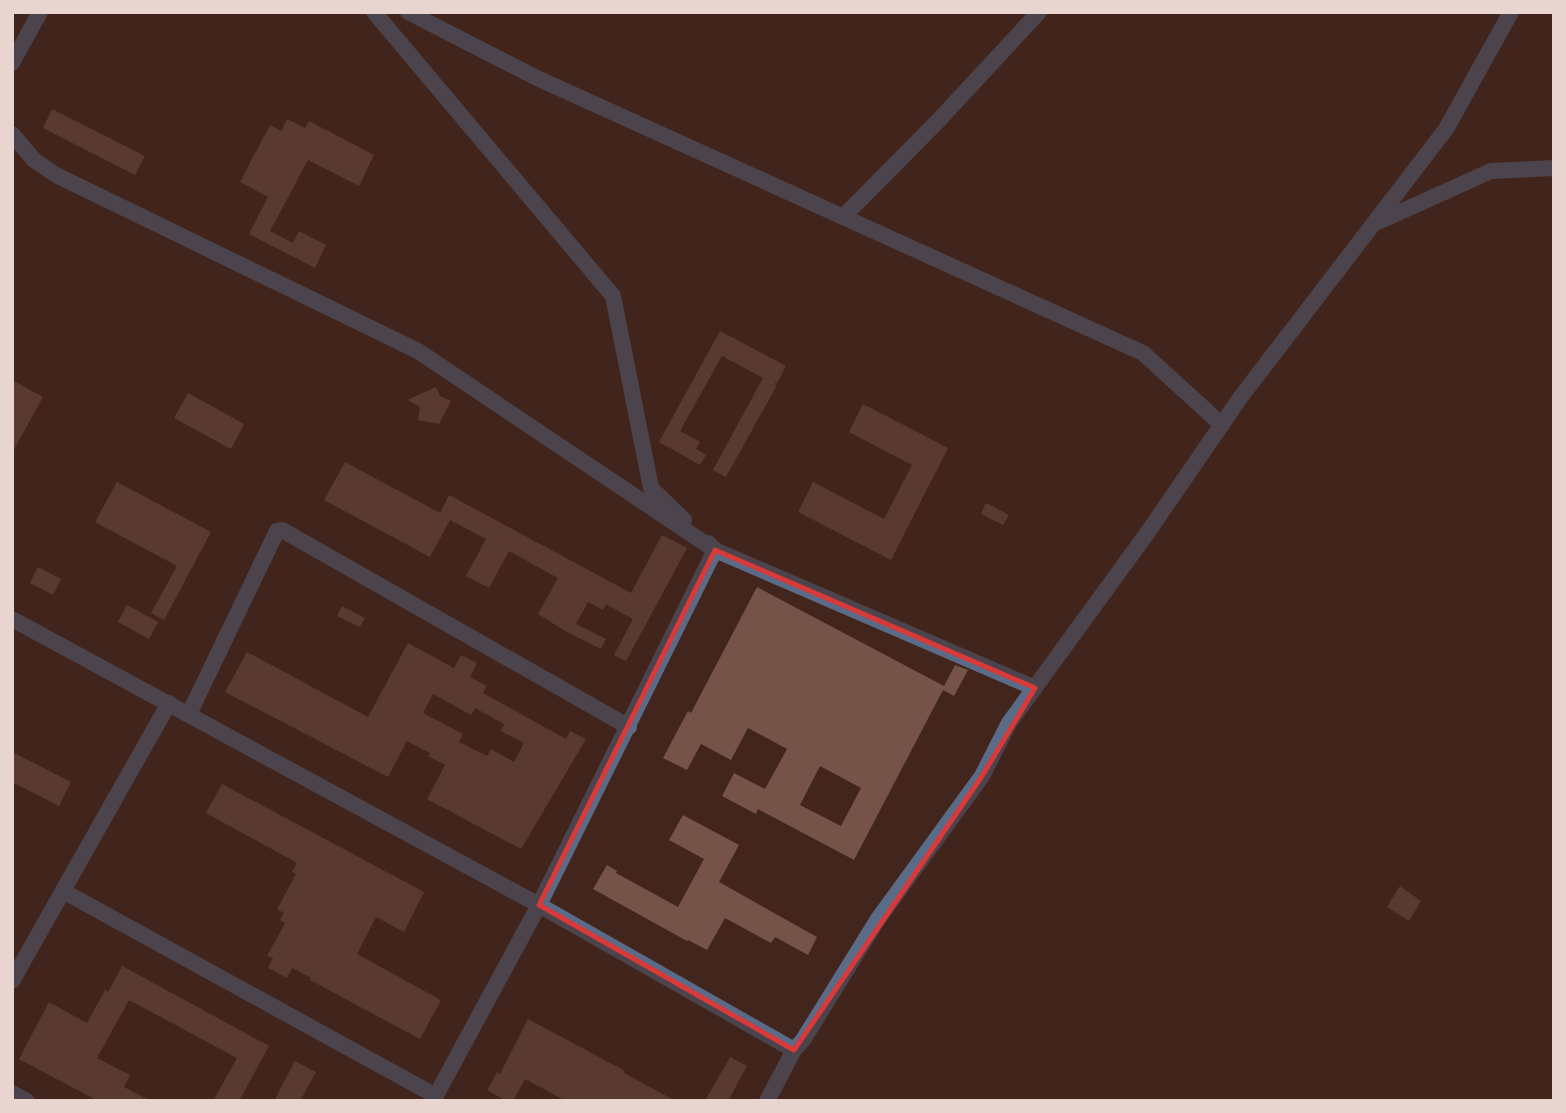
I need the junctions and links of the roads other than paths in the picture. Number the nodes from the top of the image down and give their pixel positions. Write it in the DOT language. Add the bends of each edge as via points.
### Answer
graph roads {
  1 [pos="40,12"];
  2 [pos="374,12"];
  3 [pos="408,12"];
  4 [pos="1039,12"];
  5 [pos="1511,12"];
  6 [pos="12,63"];
  7 [pos="12,134"];
  8 [pos="1554,167"];
  9 [pos="844,216"];
  10 [pos="1374,223"];
  11 [pos="1222,425"];
  12 [pos="715,550"];
  13 [pos="12,619"];
  14 [pos="1035,688"];
  15 [pos="169,703"];
  16 [pos="189,714"];
  17 [pos="629,727"];
  18 [pos="63,891"];
  19 [pos="539,905"];
  20 [pos="12,981"];
  21 [pos="794,1049"];
  22 [pos="12,1093"];
  23 [pos="435,1098"];
  24 [pos="27,1101"];
  25 [pos="767,1101"];
  1 -- 6 [label="street"];
  2 -- 12 [label="street" via="613,296 651,488"];
  3 -- 9 [label="street" via="537,78"];
  4 -- 9 [label="street"];
  5 -- 10 [label="street" via="1446,129"];
  7 -- 12 [label="street" via="34,160 56,175 418,351"];
  8 -- 10 [label="street" via="1491,172"];
  9 -- 11 [label="street" via="1143,353"];
  10 -- 11 [label="street"];
  11 -- 14 [label="street"];
  12 -- 14 [label="street"];
  12 -- 17 [label="street"];
  13 -- 15 [label="street"];
  14 -- 21 [label="street" via="1009,723 982,776 878,919"];
  15 -- 16 [label="street"];
  15 -- 18 [label="street"];
  16 -- 17 [label="street" via="262,559 277,531 282,530"];
  16 -- 19 [label="street"];
  17 -- 19 [label="street"];
  18 -- 20 [label="street"];
  18 -- 23 [label="street"];
  19 -- 21 [label="street"];
  19 -- 23 [label="street"];
  21 -- 25 [label="street"];
  22 -- 24 [label="street"];
}
